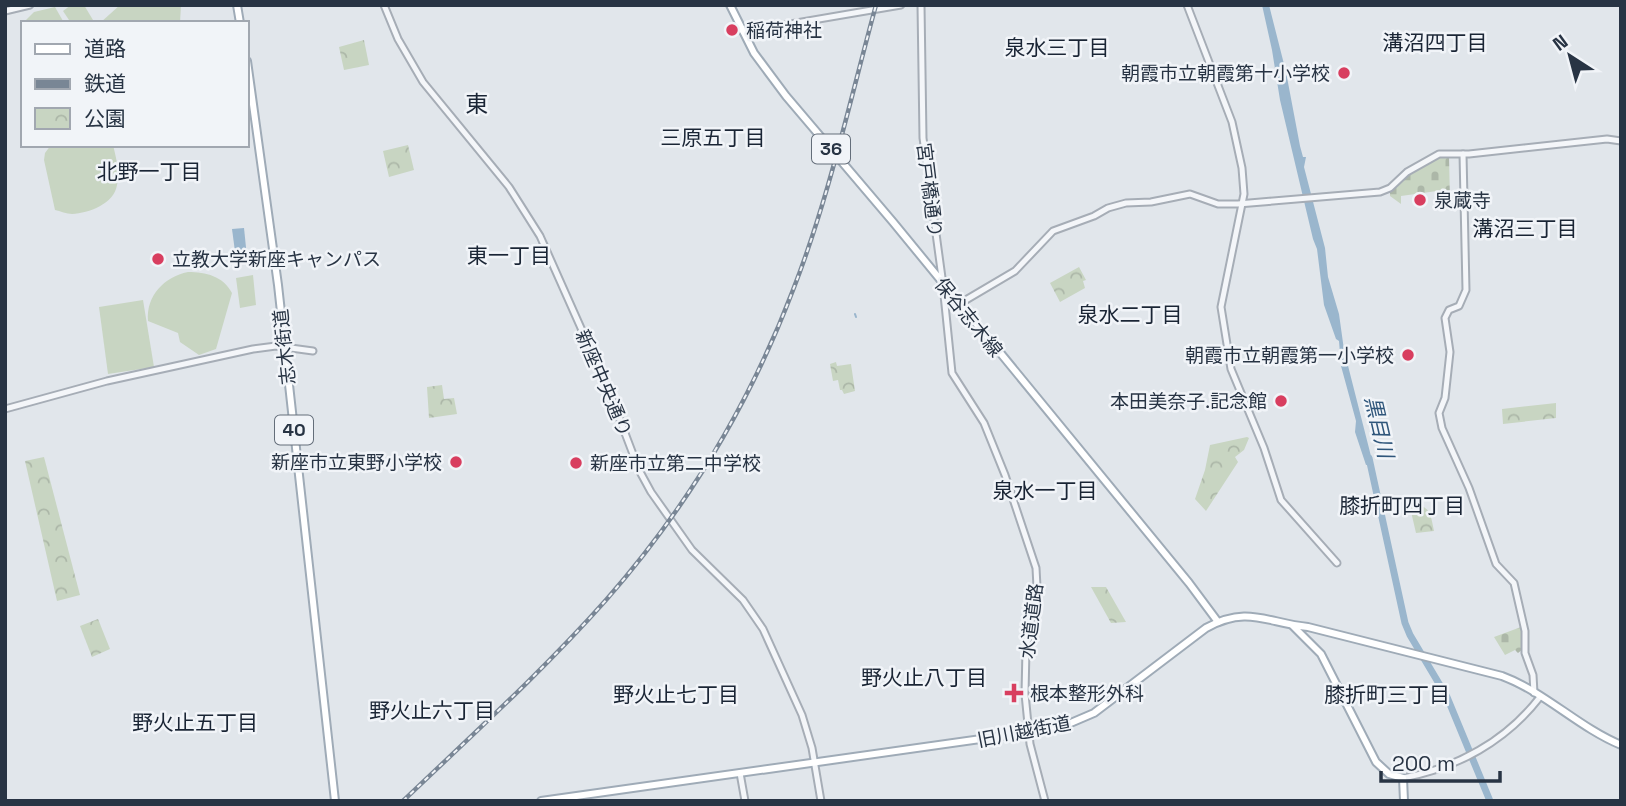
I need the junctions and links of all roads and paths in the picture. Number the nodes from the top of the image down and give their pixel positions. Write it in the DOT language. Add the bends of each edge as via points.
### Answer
graph roads {
  1 [pos="30,5"];
  2 [pos="384,5"];
  3 [pos="730,5"];
  4 [pos="901,5"];
  5 [pos="921,5"];
  6 [pos="1186,5"];
  7 [pos="5,11"];
  8 [pos="743,33"];
  9 [pos="248,68"];
  10 [pos="1621,141"];
  11 [pos="1463,155"];
  12 [pos="1242,204"];
  13 [pos="943,285"];
  14 [pos="959,304"];
  15 [pos="284,347"];
  16 [pos="313,351"];
  17 [pos="952,373"];
  18 [pos="5,409"];
  19 [pos="1337,563"];
  20 [pos="1218,622"];
  21 [pos="1291,625"];
  22 [pos="1308,627"];
  23 [pos="1305,636"];
  24 [pos="1537,695"];
  25 [pos="1029,733"];
  26 [pos="1621,745"];
  27 [pos="814,763"];
  28 [pos="740,774"];
  29 [pos="1403,778"];
  30 [pos="335,801"];
  31 [pos="541,801"];
  32 [pos="745,801"];
  33 [pos="821,801"];
  34 [pos="1045,801"];
  35 [pos="1404,801"];
  1 -- 7 [label="street"];
  2 -- 27 [label="street, 新座中央通り" via="423,82 503,179 534,225 614,402 642,477 684,540 743,600 763,629 802,715"];
  3 -- 8 [label="main road, 保谷志木線 / 36"];
  4 -- 8 [label="street"];
  5 -- 13 [label="street, 宮戸橋通り" via="923,138"];
  6 -- 12 [label="street" via="1232,122 1242,168"];
  8 -- 13 [label="main road, 保谷志木線 / 36" via="786,96"];
  9 -- 15 [label="main road, 志木街道 / 40"];
  10 -- 11 [label="street"];
  11 -- 12 [label="street" via="1433,156 1384,192"];
  11 -- 24 [label="street" via="1466,290 1445,318 1450,352 1439,413 1496,564 1514,583"];
  12 -- 14 [label="street" via="1218,204 1190,194 1108,208 1053,231 1015,271"];
  12 -- 19 [label="street" via="1221,307 1231,369 1281,500"];
  13 -- 14 [label="main road, 保谷志木線 / 36"];
  13 -- 17 [label="street, 宮戸橋通り"];
  14 -- 20 [label="main road, 保谷志木線 / 36"];
  15 -- 16 [label="street"];
  15 -- 18 [label="street" via="253,349 162,369"];
  15 -- 30 [label="main road, 志木街道 / 40"];
  17 -- 25 [label="street, 水道道路" via="984,424 1036,568 1026,649"];
  20 -- 21 [label="main road, 旧川越街道" via="1256,616"];
  20 -- 25 [label="main road, 旧川越街道" via="1086,718"];
  21 -- 22 [label="main road, 旧川越街道"];
  21 -- 23 [label="main road"];
  22 -- 23 [label="main road"];
  22 -- 24 [label="main road, 旧川越街道" via="1502,677"];
  23 -- 29 [label="main road" via="1326,663 1376,762 1389,774"];
  24 -- 26 [label="main road, 旧川越街道"];
  24 -- 29 [label="street" via="1496,740 1437,770"];
  25 -- 27 [label="main road, 旧川越街道"];
  25 -- 34 [label="street, 水道道路"];
  27 -- 28 [label="main road, 旧川越街道"];
  27 -- 33 [label="street, 新座中央通り"];
  28 -- 31 [label="main road, 旧川越街道"];
  28 -- 32 [label="street"];
  29 -- 35 [label="main road"];
}
